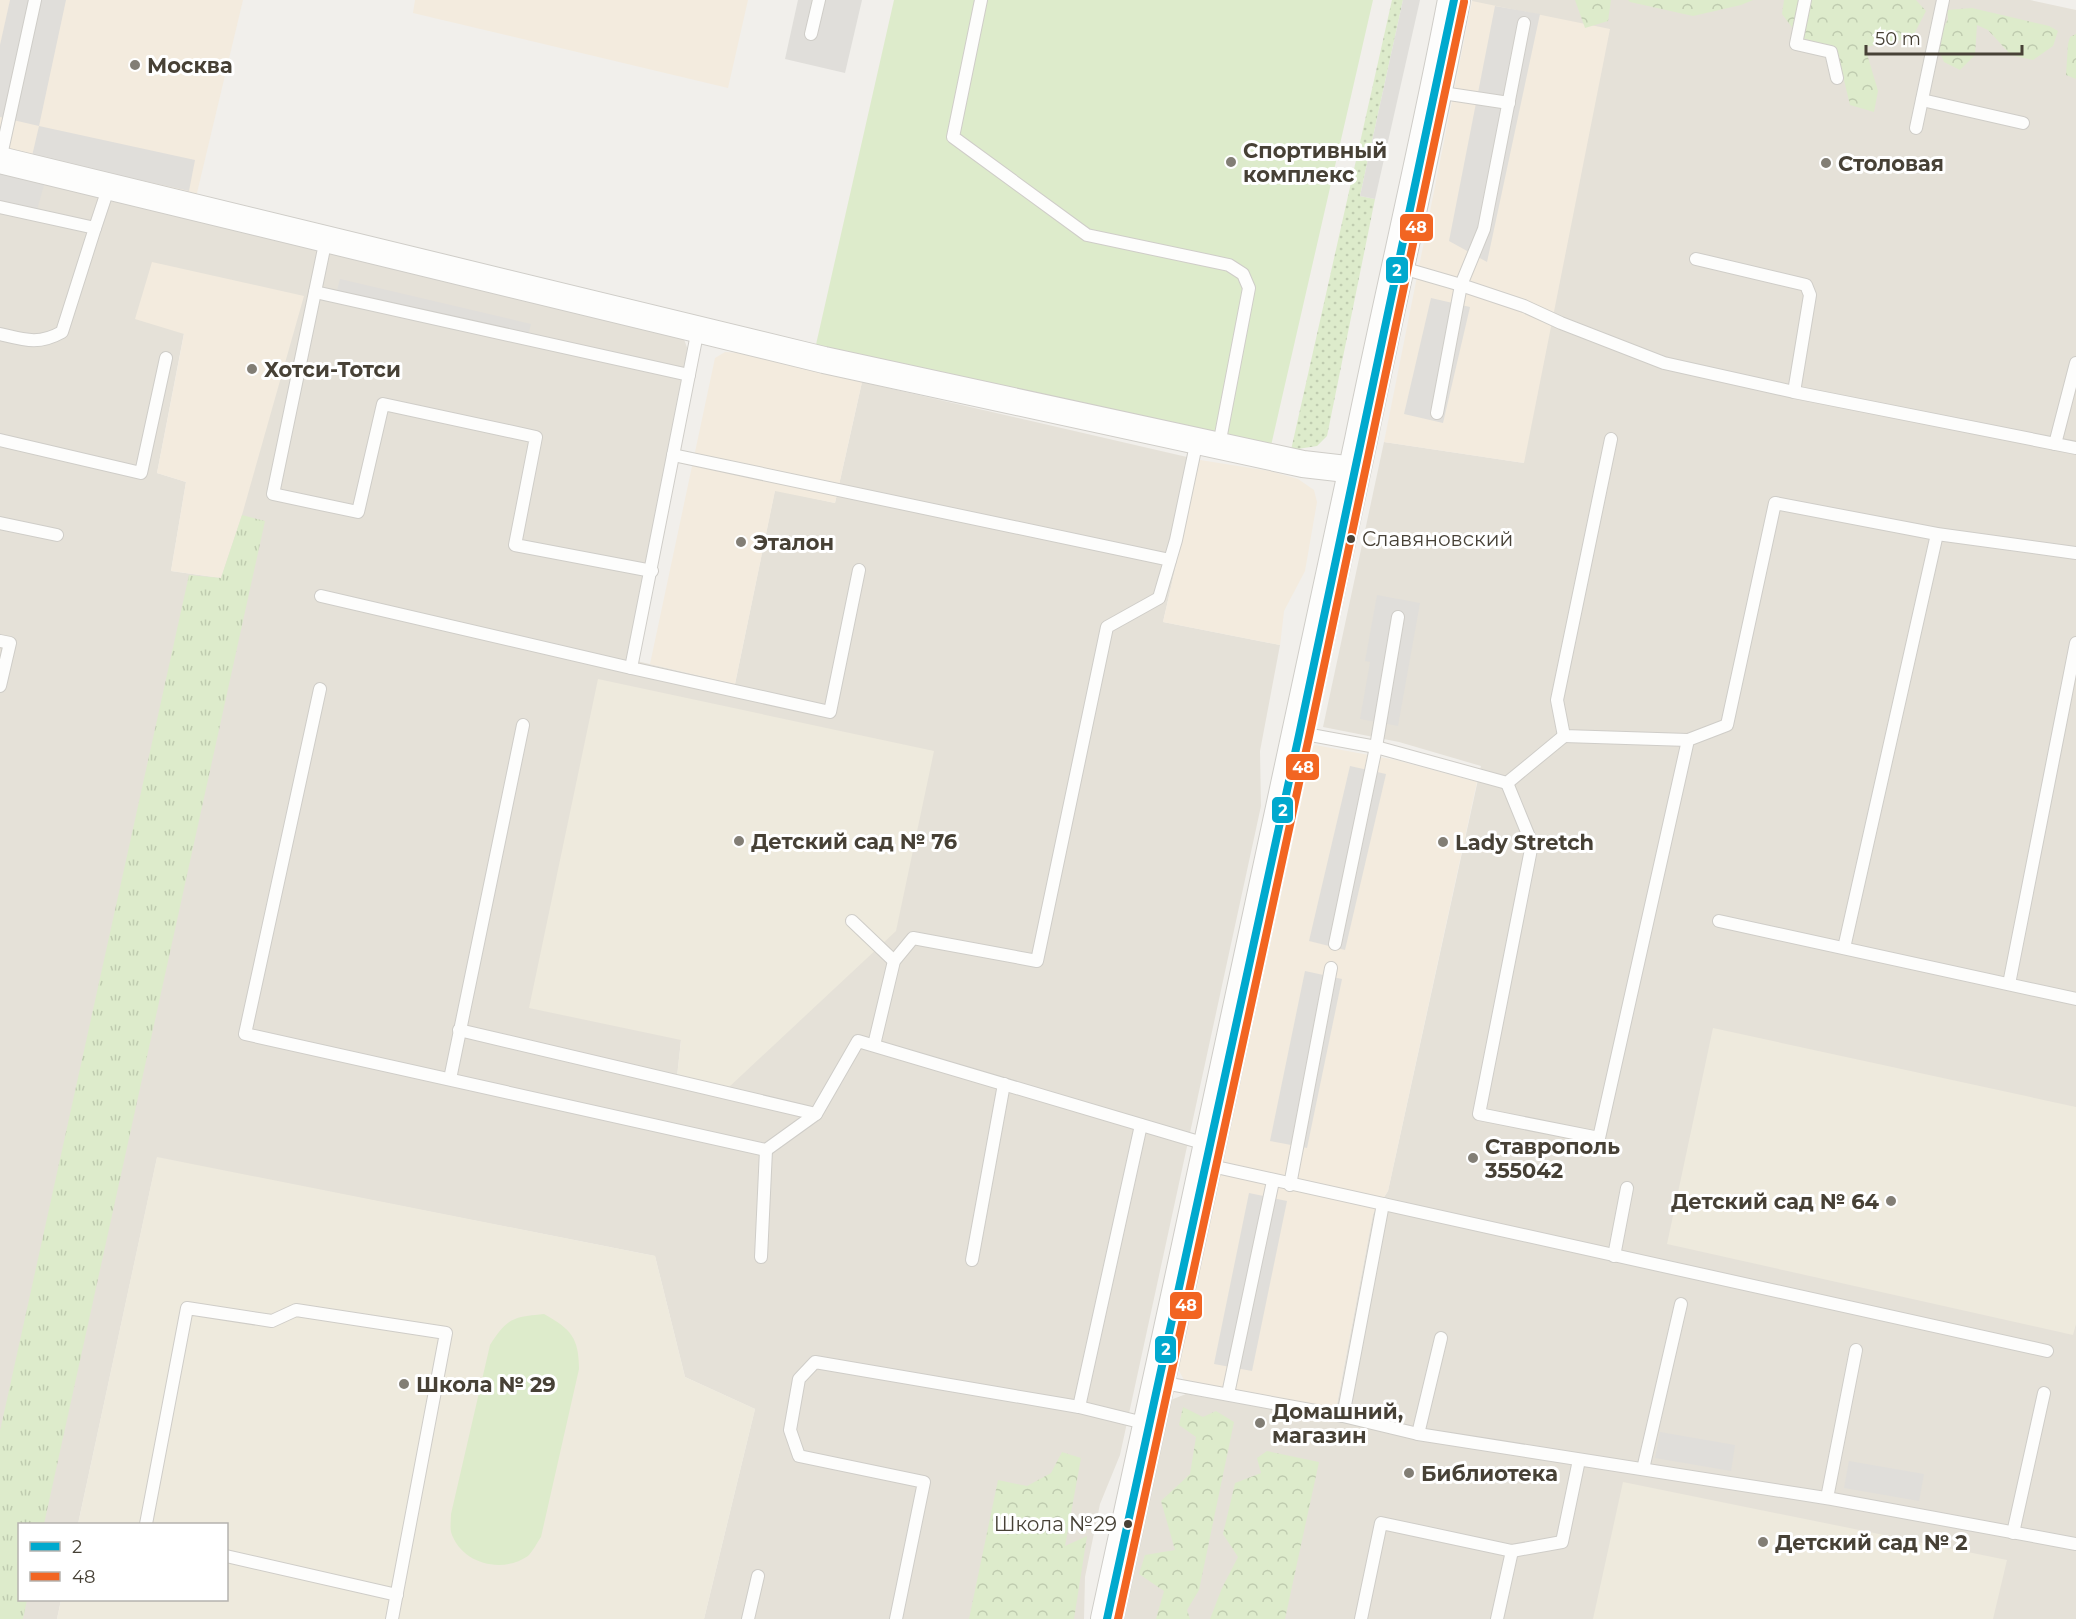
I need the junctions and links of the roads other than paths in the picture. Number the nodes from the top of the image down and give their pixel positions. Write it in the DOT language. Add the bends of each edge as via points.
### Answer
graph roads {
  1 [pos="35,0"];
  2 [pos="819,0"];
  3 [pos="981,0"];
  4 [pos="1454,0"];
  5 [pos="1806,0"];
  6 [pos="1943,0"];
  7 [pos="1524,23"];
  8 [pos="811,34"];
  9 [pos="1837,78"];
  10 [pos="1436,92"];
  11 [pos="1922,100"];
  12 [pos="1509,103"];
  13 [pos="2023,123"];
  14 [pos="1916,128"];
  15 [pos="0,160"];
  16 [pos="109,186"];
  17 [pos="0,207"];
  18 [pos="95,228"];
  19 [pos="326,239"];
  20 [pos="1696,259"];
  21 [pos="1399,267"];
  22 [pos="1461,285"];
  23 [pos="315,292"];
  24 [pos="698,329"];
  25 [pos="0,334"];
  26 [pos="166,358"];
  27 [pos="2076,363"];
  28 [pos="689,375"];
  29 [pos="1794,392"];
  30 [pos="1437,413"];
  31 [pos="0,440"];
  32 [pos="1611,440"];
  33 [pos="1208,442"];
  34 [pos="2055,444"];
  35 [pos="2076,448"];
  36 [pos="673,455"];
  37 [pos="1355,470"];
  38 [pos="0,523"];
  39 [pos="1937,534"];
  40 [pos="57,536"];
  41 [pos="2076,553"];
  42 [pos="1170,560"];
  43 [pos="859,570"];
  44 [pos="652,571"];
  45 [pos="321,596"];
  46 [pos="1398,616"];
  47 [pos="0,641"];
  48 [pos="2076,643"];
  49 [pos="631,668"];
  50 [pos="0,686"];
  51 [pos="320,689"];
  52 [pos="523,725"];
  53 [pos="1300,733"];
  54 [pos="1564,736"];
  55 [pos="1688,740"];
  56 [pos="1376,747"];
  57 [pos="1507,783"];
  58 [pos="852,921"];
  59 [pos="1719,921"];
  60 [pos="1335,944"];
  61 [pos="1844,948"];
  62 [pos="894,961"];
  63 [pos="1331,968"];
  64 [pos="2009,984"];
  65 [pos="2076,999"];
  66 [pos="459,1030"];
  67 [pos="874,1045"];
  68 [pos="450,1079"];
  69 [pos="1004,1084"];
  70 [pos="816,1114"];
  71 [pos="1141,1125"];
  72 [pos="766,1150"];
  73 [pos="1208,1155"];
  74 [pos="1273,1181"];
  75 [pos="1290,1185"];
  76 [pos="1627,1188"];
  77 [pos="1383,1204"];
  78 [pos="1614,1256"];
  79 [pos="761,1257"];
  80 [pos="972,1260"];
  81 [pos="1681,1304"];
  82 [pos="1441,1338"];
  83 [pos="1856,1350"];
  84 [pos="2047,1351"];
  85 [pos="1158,1381"];
  86 [pos="2044,1393"];
  87 [pos="1228,1395"];
  88 [pos="1079,1407"];
  89 [pos="1343,1416"];
  90 [pos="1149,1425"];
  91 [pos="1418,1434"];
  92 [pos="1579,1460"];
  93 [pos="1643,1469"];
  94 [pos="1827,1498"];
  95 [pos="146,1523"];
  96 [pos="2013,1533"];
  97 [pos="2076,1544"];
  98 [pos="1512,1551"];
  99 [pos="228,1556"];
  100 [pos="758,1576"];
  101 [pos="397,1595"];
  102 [pos="392,1619"];
  103 [pos="748,1619"];
  104 [pos="896,1619"];
  105 [pos="1107,1619"];
  106 [pos="1361,1619"];
  107 [pos="1497,1619"];
  1 -- 15 [label="lane"];
  2 -- 8 [label="lane"];
  3 -- 33 [label="lane" via="953,137 1087,235 1229,265 1243,274 1249,288"];
  4 -- 10 [label="street"];
  5 -- 9 [label="lane" via="1796,44 1831,52"];
  6 -- 11 [label="lane"];
  7 -- 12 [label="lane"];
  10 -- 12 [label="lane"];
  10 -- 21 [label="street"];
  11 -- 13 [label="lane"];
  11 -- 14 [label="lane"];
  12 -- 22 [label="lane" via="1484,229"];
  15 -- 16 [label="street"];
  16 -- 18 [label="lane"];
  16 -- 19 [label="street"];
  17 -- 18 [label="lane"];
  18 -- 25 [label="lane" via="62,332 47,340 30,341"];
  19 -- 23 [label="lane"];
  19 -- 24 [label="street"];
  20 -- 29 [label="lane" via="1806,285 1810,295"];
  21 -- 22 [label="lane"];
  21 -- 37 [label="street"];
  22 -- 29 [label="lane" via="1664,363"];
  22 -- 30 [label="lane"];
  23 -- 28 [label="lane"];
  23 -- 44 [label="lane" via="273,494 358,512 382,404 536,437 514,545"];
  24 -- 28 [label="lane"];
  24 -- 33 [label="street" via="824,360"];
  26 -- 31 [label="lane" via="141,473"];
  27 -- 34 [label="lane"];
  28 -- 36 [label="lane"];
  29 -- 34 [label="lane"];
  32 -- 54 [label="lane" via="1557,700"];
  33 -- 37 [label="street" via="1303,464"];
  33 -- 42 [label="lane"];
  34 -- 35 [label="lane"];
  36 -- 42 [label="lane"];
  36 -- 44 [label="lane"];
  37 -- 53 [label="street"];
  38 -- 40 [label="lane"];
  39 -- 41 [label="lane"];
  39 -- 55 [label="lane" via="1775,502 1727,725"];
  39 -- 61 [label="lane"];
  42 -- 62 [label="lane" via="1159,598 1107,627 1037,961 913,938"];
  43 -- 49 [label="lane" via="830,712"];
  44 -- 49 [label="lane"];
  45 -- 49 [label="lane"];
  46 -- 56 [label="lane"];
  47 -- 50 [label="lane" via="10,643"];
  48 -- 64 [label="lane"];
  51 -- 68 [label="lane" via="245,1034"];
  52 -- 66 [label="lane"];
  53 -- 56 [label="lane"];
  53 -- 73 [label="street"];
  54 -- 55 [label="lane"];
  54 -- 57 [label="lane"];
  55 -- 57 [label="lane" via="1599,1138 1479,1114 1532,844"];
  56 -- 57 [label="lane"];
  56 -- 60 [label="lane"];
  58 -- 62 [label="lane"];
  59 -- 61 [label="lane"];
  61 -- 64 [label="lane"];
  62 -- 67 [label="lane"];
  63 -- 75 [label="lane"];
  64 -- 65 [label="lane"];
  66 -- 68 [label="lane"];
  66 -- 70 [label="lane"];
  67 -- 69 [label="lane"];
  67 -- 70 [label="lane" via="858,1041"];
  68 -- 72 [label="lane"];
  69 -- 71 [label="lane"];
  69 -- 80 [label="lane"];
  70 -- 72 [label="lane"];
  71 -- 73 [label="lane"];
  71 -- 88 [label="lane"];
  72 -- 79 [label="lane"];
  73 -- 74 [label="lane"];
  73 -- 85 [label="street"];
  74 -- 75 [label="lane"];
  74 -- 87 [label="lane"];
  75 -- 77 [label="lane"];
  76 -- 78 [label="lane"];
  77 -- 78 [label="lane"];
  77 -- 89 [label="lane"];
  78 -- 84 [label="lane"];
  81 -- 93 [label="lane"];
  82 -- 91 [label="lane"];
  83 -- 94 [label="lane"];
  85 -- 87 [label="lane"];
  85 -- 90 [label="street"];
  86 -- 96 [label="lane"];
  87 -- 89 [label="lane"];
  88 -- 90 [label="lane"];
  88 -- 104 [label="lane" via="815,1362 799,1379 790,1430 799,1456 924,1482"];
  89 -- 91 [label="lane"];
  90 -- 105 [label="street"];
  91 -- 92 [label="lane"];
  92 -- 93 [label="lane"];
  92 -- 98 [label="lane" via="1562,1542"];
  93 -- 94 [label="lane"];
  94 -- 96 [label="lane"];
  95 -- 101 [label="lane" via="187,1308 272,1321 296,1310 446,1333"];
  96 -- 97 [label="lane"];
  98 -- 106 [label="lane" via="1381,1523"];
  98 -- 107 [label="lane"];
  99 -- 101 [label="lane"];
  100 -- 103 [label="lane"];
  101 -- 102 [label="lane"];
}
